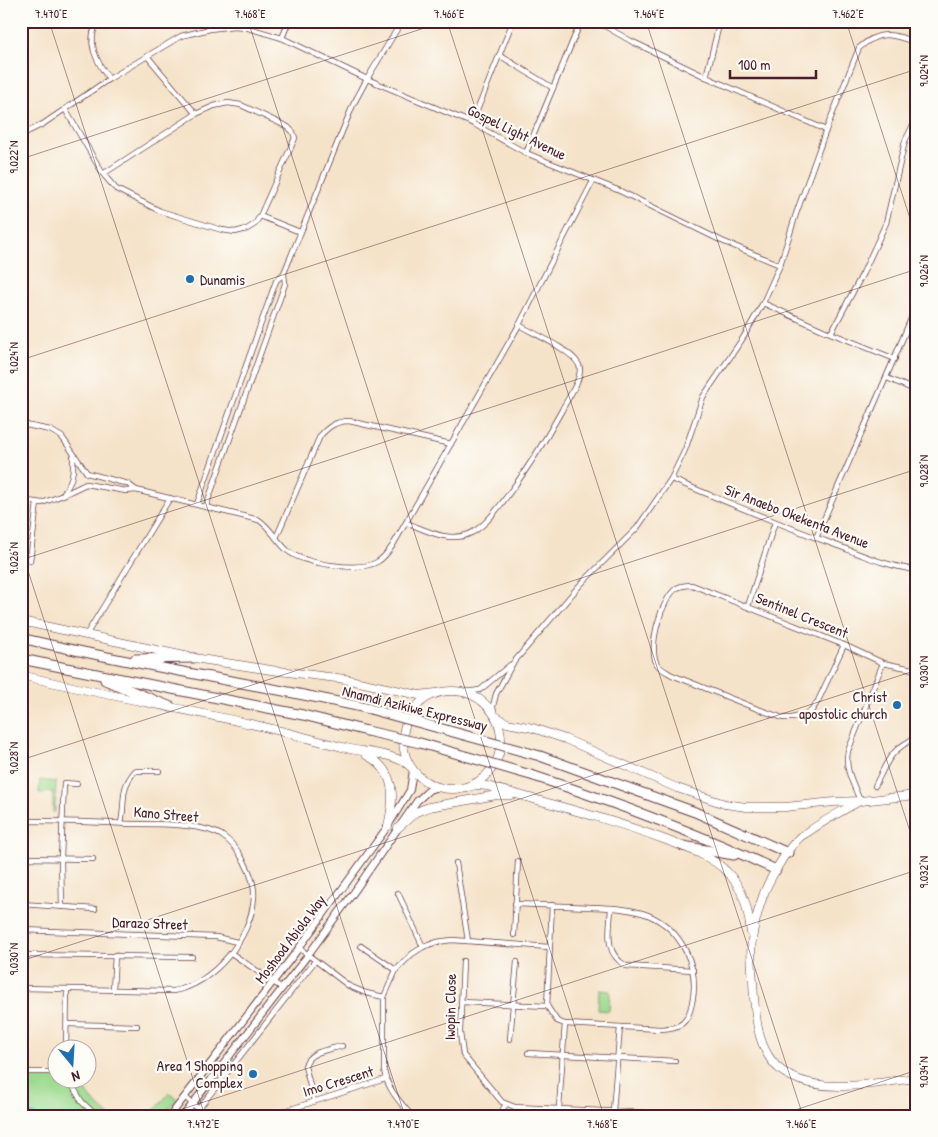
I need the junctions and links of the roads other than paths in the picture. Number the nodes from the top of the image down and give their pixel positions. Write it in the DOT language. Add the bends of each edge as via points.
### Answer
graph roads {
  1 [pos="98,21"];
  2 [pos="288,21"];
  3 [pos="402,21"];
  4 [pos="513,21"];
  5 [pos="580,21"];
  6 [pos="596,21"];
  7 [pos="720,21"];
  8 [pos="235,23"];
  9 [pos="245,24"];
  10 [pos="282,38"];
  11 [pos="917,42"];
  12 [pos="148,56"];
  13 [pos="499,56"];
  14 [pos="706,76"];
  15 [pos="109,79"];
  16 [pos="367,79"];
  17 [pos="553,88"];
  18 [pos="65,109"];
  19 [pos="196,114"];
  20 [pos="472,123"];
  21 [pos="917,123"];
  22 [pos="826,130"];
  23 [pos="21,135"];
  24 [pos="526,153"];
  25 [pos="103,174"];
  26 [pos="593,181"];
  27 [pos="260,216"];
  28 [pos="300,232"];
  29 [pos="780,266"];
  30 [pos="284,273"];
  31 [pos="763,302"];
  32 [pos="917,304"];
  33 [pos="520,325"];
  34 [pos="260,328"];
  35 [pos="268,331"];
  36 [pos="832,333"];
  37 [pos="894,359"];
  38 [pos="887,378"];
  39 [pos="917,390"];
  40 [pos="21,424"];
  41 [pos="451,444"];
  42 [pos="73,455"];
  43 [pos="671,479"];
  44 [pos="136,490"];
  45 [pos="63,495"];
  46 [pos="170,498"];
  47 [pos="21,500"];
  48 [pos="37,503"];
  49 [pos="197,504"];
  50 [pos="206,506"];
  51 [pos="775,522"];
  52 [pos="407,523"];
  53 [pos="276,538"];
  54 [pos="816,538"];
  55 [pos="30,561"];
  56 [pos="917,570"];
  57 [pos="748,606"];
  58 [pos="21,621"];
  59 [pos="86,635"];
  60 [pos="21,638"];
  61 [pos="844,645"];
  62 [pos="194,658"];
  63 [pos="21,659"];
  64 [pos="115,660"];
  65 [pos="513,663"];
  66 [pos="883,663"];
  67 [pos="917,670"];
  68 [pos="86,673"];
  69 [pos="21,675"];
  70 [pos="464,692"];
  71 [pos="436,694"];
  72 [pos="171,707"];
  73 [pos="495,715"];
  74 [pos="917,737"];
  75 [pos="362,752"];
  76 [pos="412,768"];
  77 [pos="159,771"];
  78 [pos="77,784"];
  79 [pos="468,786"];
  80 [pos="876,786"];
  81 [pos="438,787"];
  82 [pos="520,795"];
  83 [pos="917,795"];
  84 [pos="860,802"];
  85 [pos="21,821"];
  86 [pos="62,822"];
  87 [pos="121,823"];
  88 [pos="388,826"];
  89 [pos="398,828"];
  90 [pos="683,846"];
  91 [pos="788,853"];
  92 [pos="21,858"];
  93 [pos="61,859"];
  94 [pos="92,859"];
  95 [pos="752,859"];
  96 [pos="518,861"];
  97 [pos="456,863"];
  98 [pos="776,870"];
  99 [pos="398,893"];
  100 [pos="21,904"];
  101 [pos="515,904"];
  102 [pos="552,905"];
  103 [pos="62,907"];
  104 [pos="612,908"];
  105 [pos="95,910"];
  106 [pos="21,930"];
  107 [pos="514,935"];
  108 [pos="468,940"];
  109 [pos="237,942"];
  110 [pos="752,942"];
  111 [pos="361,946"];
  112 [pos="423,947"];
  113 [pos="549,947"];
  114 [pos="299,948"];
  115 [pos="231,952"];
  116 [pos="21,955"];
  117 [pos="114,955"];
  118 [pos="308,955"];
  119 [pos="192,956"];
  120 [pos="315,960"];
  121 [pos="463,961"];
  122 [pos="516,962"];
  123 [pos="396,970"];
  124 [pos="693,970"];
  125 [pos="273,982"];
  126 [pos="21,988"];
  127 [pos="282,988"];
  128 [pos="67,989"];
  129 [pos="113,990"];
  130 [pos="384,997"];
  131 [pos="462,1002"];
  132 [pos="514,1005"];
  133 [pos="547,1006"];
  134 [pos="67,1024"];
  135 [pos="565,1024"];
  136 [pos="137,1026"];
  137 [pos="620,1027"];
  138 [pos="510,1039"];
  139 [pos="66,1040"];
  140 [pos="342,1046"];
  141 [pos="528,1053"];
  142 [pos="562,1054"];
  143 [pos="617,1058"];
  144 [pos="675,1061"];
  145 [pos="21,1072"];
  146 [pos="48,1072"];
  147 [pos="917,1078"];
  148 [pos="386,1079"];
  149 [pos="75,1090"];
  150 [pos="185,1097"];
  151 [pos="314,1101"];
  152 [pos="192,1104"];
  153 [pos="506,1104"];
  154 [pos="559,1108"];
  155 [pos="199,1109"];
  156 [pos="614,1111"];
  157 [pos="648,1112"];
  158 [pos="97,1116"];
  159 [pos="170,1116"];
  160 [pos="183,1116"];
  161 [pos="194,1116"];
  162 [pos="206,1116"];
  163 [pos="269,1116"];
  164 [pos="412,1116"];
  165 [pos="499,1116"];
  1 -- 15 [label="street" via="92,41 94,53"];
  2 -- 10 [label="street"];
  3 -- 16 [label="street"];
  4 -- 13 [label="street"];
  5 -- 17 [label="street"];
  6 -- 14 [label="street"];
  7 -- 14 [label="street"];
  8 -- 9 [label="street, Gospel Light Avenue"];
  8 -- 12 [label="street, Gospel Light Avenue" via="182,36"];
  9 -- 10 [label="street, Gospel Light Avenue"];
  10 -- 16 [label="street, Gospel Light Avenue"];
  11 -- 22 [label="street" via="889,34 878,35 859,48"];
  12 -- 15 [label="street, Gospel Light Avenue"];
  12 -- 19 [label="street"];
  13 -- 17 [label="street"];
  13 -- 20 [label="street"];
  14 -- 22 [label="street"];
  15 -- 18 [label="street, Gospel Light Avenue"];
  16 -- 20 [label="street, Gospel Light Avenue"];
  16 -- 28 [label="street"];
  17 -- 24 [label="street"];
  18 -- 23 [label="street, Gospel Light Avenue"];
  18 -- 25 [label="street"];
  19 -- 25 [label="street"];
  19 -- 27 [label="street" via="228,103 241,105 293,132 294,142"];
  20 -- 24 [label="street, Gospel Light Avenue"];
  21 -- 36 [label="street" via="905,141 886,223"];
  22 -- 29 [label="street"];
  24 -- 26 [label="street, Gospel Light Avenue"];
  25 -- 27 [label="street" via="116,188 160,211 222,230 235,232 247,228"];
  26 -- 29 [label="street, Gospel Light Avenue"];
  26 -- 33 [label="street"];
  27 -- 28 [label="street"];
  28 -- 30 [label="street"];
  29 -- 31 [label="street"];
  30 -- 34 [label="street" via="276,281"];
  30 -- 35 [label="street" via="285,284"];
  31 -- 36 [label="street"];
  31 -- 43 [label="street" via="703,397"];
  32 -- 37 [label="street"];
  33 -- 41 [label="street"];
  33 -- 52 [label="street" via="569,354 580,366 574,388 544,444 520,480 475,531 450,537"];
  34 -- 35 [label="street"];
  34 -- 49 [label="street"];
  35 -- 50 [label="street"];
  36 -- 37 [label="street"];
  37 -- 38 [label="street"];
  38 -- 39 [label="street"];
  38 -- 54 [label="street"];
  40 -- 42 [label="street" via="62,436"];
  41 -- 52 [label="street"];
  41 -- 53 [label="street" via="349,421 331,425 320,436"];
  42 -- 44 [label="street" via="87,473 128,484"];
  42 -- 45 [label="street" via="71,484"];
  43 -- 51 [label="street, Sir Anaebo Okekenta Avenue"];
  43 -- 65 [label="street" via="637,528 571,595"];
  44 -- 45 [label="street" via="90,483"];
  44 -- 46 [label="street"];
  45 -- 48 [label="street"];
  46 -- 49 [label="street"];
  46 -- 59 [label="street"];
  47 -- 48 [label="street"];
  48 -- 55 [label="street"];
  49 -- 50 [label="street"];
  50 -- 53 [label="street" via="259,520"];
  51 -- 54 [label="street, Sir Anaebo Okekenta Avenue"];
  51 -- 57 [label="street"];
  52 -- 53 [label="street" via="382,559 362,566 326,564 301,557 287,550"];
  54 -- 56 [label="street, Sir Anaebo Okekenta Avenue" via="898,567"];
  57 -- 61 [label="street, Sentinel Crescent"];
  57 -- 61 [label="street, Sentinel Crescent" via="698,586 677,588 665,603 653,641 656,663 672,675 769,714 792,718 812,710"];
  58 -- 59 [label="main road, Nnamdi Azikiwe Expressway"];
  59 -- 62 [label="main road, Nnamdi Azikiwe Expressway"];
  60 -- 64 [label="highway, Nnamdi Azikiwe Expressway"];
  61 -- 66 [label="street, Sentinel Crescent"];
  62 -- 64 [label="highway"];
  62 -- 71 [label="main road, Nnamdi Azikiwe Expressway" via="345,679 419,695"];
  63 -- 68 [label="highway"];
  64 -- 91 [label="highway, Nnamdi Azikiwe Expressway, bridge" via="370,709 540,756 694,812"];
  65 -- 70 [label="street" via="480,690"];
  65 -- 73 [label="street" via="496,694"];
  66 -- 67 [label="street, Sentinel Crescent"];
  66 -- 84 [label="street" via="846,760"];
  68 -- 72 [label="highway"];
  68 -- 95 [label="highway, bridge" via="294,713 420,743 614,803"];
  69 -- 72 [label="main road"];
  70 -- 71 [label="main road"];
  70 -- 73 [label="main road" via="476,696"];
  71 -- 76 [label="main road" via="415,708 404,730 405,755"];
  72 -- 75 [label="main road"];
  73 -- 79 [label="main road" via="502,736 498,758 486,775"];
  73 -- 84 [label="main road, Nnamdi Azikiwe Expressway" via="507,723 566,740 678,788 725,804 785,807"];
  74 -- 80 [label="street" via="891,754"];
  75 -- 76 [label="main road" via="395,757"];
  75 -- 88 [label="main road" via="383,768 392,786"];
  76 -- 81 [label="main road"];
  76 -- 88 [label="main road, Moshood Abiola Way" via="410,790"];
  77 -- 87 [label="street" via="135,771 126,782"];
  78 -- 86 [label="street" via="64,783"];
  79 -- 81 [label="main road"];
  79 -- 82 [label="main road" via="487,786"];
  81 -- 89 [label="main road, Moshood Abiola Way" via="421,797"];
  82 -- 89 [label="main road" via="497,795 429,807 416,812"];
  82 -- 90 [label="main road" via="618,822"];
  83 -- 84 [label="main road"];
  84 -- 91 [label="main road" via="796,840"];
  85 -- 86 [label="street, Kano Street"];
  86 -- 87 [label="street, Kano Street"];
  86 -- 93 [label="street"];
  87 -- 109 [label="street, Kano Street" via="176,825 205,830 221,835 231,843 248,868 254,896 249,919"];
  88 -- 114 [label="main road, Moshood Abiola Way"];
  89 -- 118 [label="main road, Moshood Abiola Way"];
  90 -- 95 [label="highway"];
  90 -- 110 [label="main road" via="720,866 737,884 744,896"];
  91 -- 98 [label="main road"];
  92 -- 93 [label="street"];
  93 -- 94 [label="street"];
  93 -- 103 [label="street"];
  95 -- 98 [label="highway"];
  96 -- 101 [label="street"];
  97 -- 108 [label="street"];
  98 -- 110 [label="main road" via="764,893"];
  99 -- 112 [label="street"];
  100 -- 103 [label="street"];
  101 -- 102 [label="street"];
  101 -- 107 [label="street"];
  102 -- 104 [label="street"];
  102 -- 113 [label="street"];
  103 -- 105 [label="street"];
  104 -- 124 [label="street" via="648,915 665,926 682,946"];
  104 -- 124 [label="street" via="610,947 619,962 626,966"];
  106 -- 109 [label="street, Darazo Street" via="216,937"];
  108 -- 112 [label="street" via="437,942"];
  108 -- 113 [label="street"];
  109 -- 115 [label="street, Kano Street"];
  110 -- 147 [label="main road" via="759,1033 774,1063 788,1076 822,1086"];
  111 -- 123 [label="street"];
  112 -- 123 [label="street"];
  113 -- 133 [label="street"];
  114 -- 118 [label="street"];
  114 -- 125 [label="main road, Moshood Abiola Way"];
  115 -- 125 [label="street"];
  115 -- 129 [label="street, Kano Street" via="209,976 182,990"];
  116 -- 117 [label="street"];
  117 -- 119 [label="street"];
  117 -- 129 [label="street"];
  118 -- 120 [label="street"];
  118 -- 127 [label="main road, Moshood Abiola Way"];
  120 -- 130 [label="street" via="355,989"];
  120 -- 155 [label="street"];
  121 -- 131 [label="street, Iwopin Close"];
  122 -- 132 [label="street"];
  123 -- 130 [label="street"];
  124 -- 137 [label="street" via="695,988 691,1008 682,1024 661,1029"];
  125 -- 127 [label="street"];
  125 -- 150 [label="main road, Moshood Abiola Way"];
  126 -- 128 [label="street, Kano Street"];
  127 -- 152 [label="main road, Moshood Abiola Way"];
  128 -- 129 [label="street, Kano Street"];
  128 -- 134 [label="street"];
  130 -- 148 [label="street"];
  131 -- 132 [label="street"];
  131 -- 153 [label="street, Iwopin Close" via="460,1033 463,1055"];
  132 -- 133 [label="street"];
  132 -- 138 [label="street"];
  133 -- 135 [label="street" via="557,1021"];
  134 -- 136 [label="street"];
  134 -- 139 [label="street"];
  135 -- 137 [label="street"];
  135 -- 142 [label="street"];
  137 -- 143 [label="street"];
  140 -- 151 [label="street" via="312,1055 306,1061"];
  141 -- 142 [label="street"];
  142 -- 143 [label="street"];
  142 -- 154 [label="street"];
  143 -- 144 [label="street"];
  143 -- 156 [label="street"];
  145 -- 146 [label="street"];
  148 -- 151 [label="street, Imo Crescent"];
  148 -- 164 [label="street"];
  149 -- 158 [label="street"];
  150 -- 152 [label="street"];
  150 -- 159 [label="main road, Moshood Abiola Way"];
  151 -- 163 [label="street, Imo Crescent"];
  152 -- 155 [label="street"];
  152 -- 160 [label="main road, Moshood Abiola Way"];
  153 -- 154 [label="street"];
  153 -- 165 [label="street"];
  154 -- 156 [label="street"];
  155 -- 161 [label="street"];
  155 -- 162 [label="street"];
  156 -- 157 [label="street"];
}
